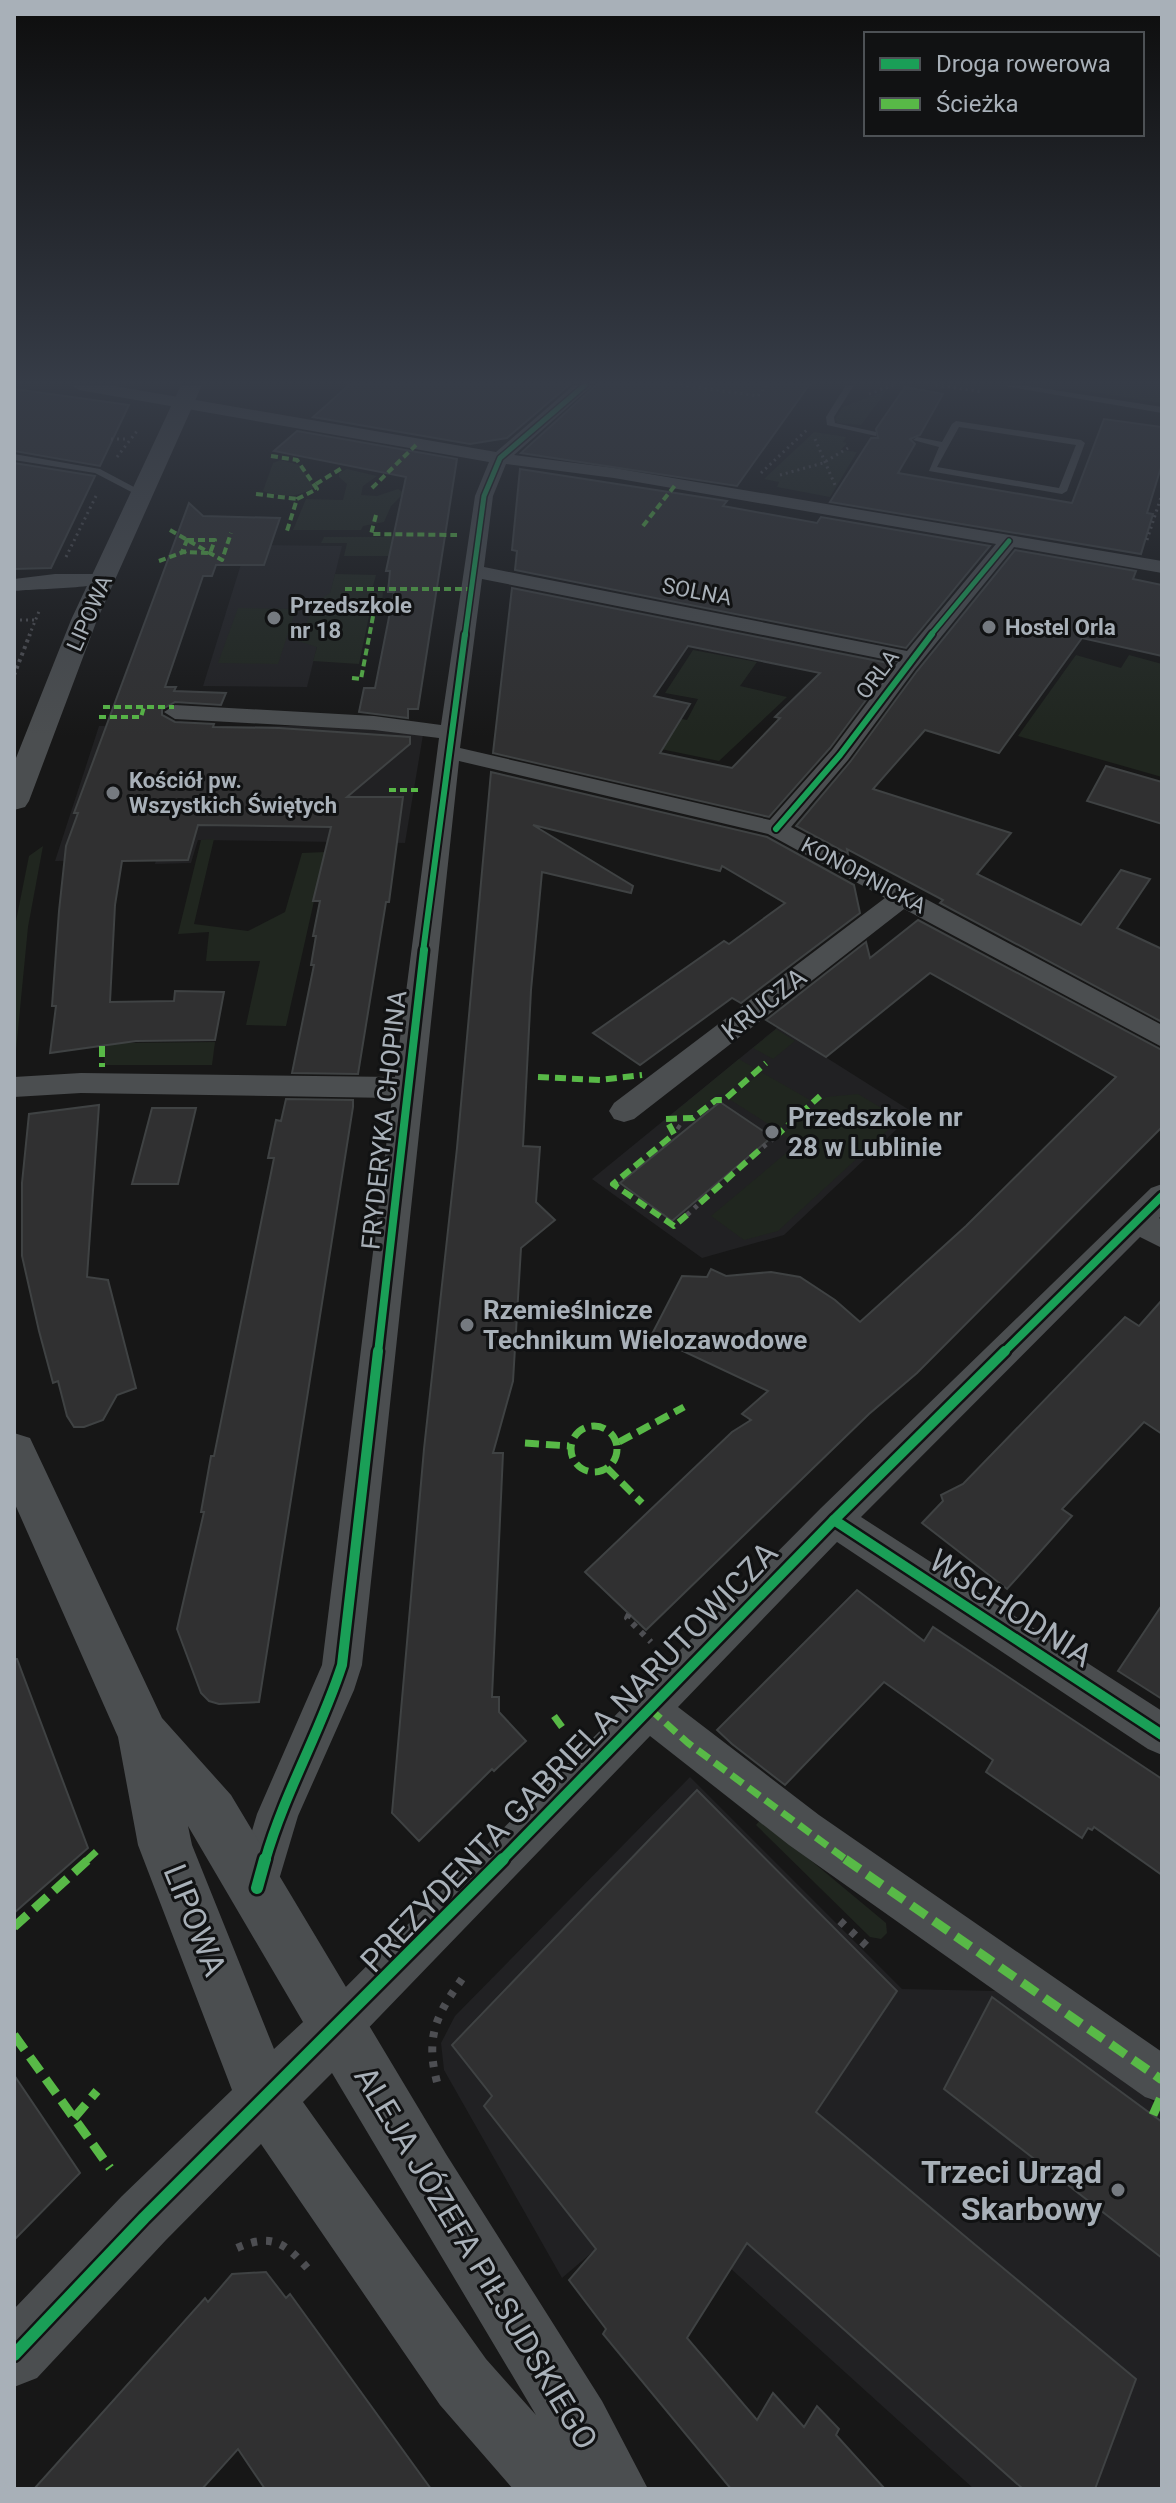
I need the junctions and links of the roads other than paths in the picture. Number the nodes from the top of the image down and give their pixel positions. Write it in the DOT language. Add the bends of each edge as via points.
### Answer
graph roads {
  1 [pos="141,502"];
  2 [pos="483,502"];
  3 [pos="781,502"];
  4 [pos="1009,541"];
  5 [pos="1162,567"];
  6 [pos="472,571"];
  7 [pos="14,585"];
  8 [pos="50,589"];
  9 [pos="99,589"];
  10 [pos="14,595"];
  11 [pos="912,658"];
  12 [pos="175,712"];
  13 [pos="451,742"];
  14 [pos="14,801"];
  15 [pos="776,829"];
  16 [pos="904,896"];
  17 [pos="1162,1037"];
  18 [pos="14,1087"];
  19 [pos="407,1088"];
  20 [pos="624,1111"];
  21 [pos="1154,1217"];
  22 [pos="14,1452"];
  23 [pos="834,1520"];
  24 [pos="650,1709"];
  25 [pos="143,1735"];
  26 [pos="1162,1735"];
  27 [pos="257,1888"];
  28 [pos="337,2028"];
  29 [pos="1162,2080"];
  30 [pos="265,2099"];
  31 [pos="14,2355"];
  32 [pos="557,2489"];
  33 [pos="614,2489"];
  1 -- 9 [label="street, LIPOWA"];
  2 -- 6 [label="street, FRYDERYKA CHOPINA"];
  3 -- 4 [label="street"];
  4 -- 5 [label="street"];
  4 -- 11 [label="street, ORLA"];
  6 -- 11 [label="street, SOLNA"];
  6 -- 13 [label="street, FRYDERYKA CHOPINA"];
  7 -- 8 [label="street"];
  8 -- 9 [label="street"];
  8 -- 10 [label="street"];
  9 -- 14 [label="street, LIPOWA"];
  11 -- 15 [label="street, ORLA" via="840,755"];
  12 -- 13 [label="street, KONOPNICKA" via="374,723"];
  13 -- 15 [label="street, KONOPNICKA"];
  13 -- 19 [label="street, FRYDERYKA CHOPINA"];
  15 -- 16 [label="street, KONOPNICKA"];
  16 -- 17 [label="street, KONOPNICKA"];
  16 -- 20 [label="street, KRUCZA"];
  18 -- 19 [label="street" via="81,1083"];
  19 -- 27 [label="street, FRYDERYKA CHOPINA" via="342,1665 278,1814"];
  21 -- 23 [label="street, PREZYDENTA GABRIELA NARUTOWICZA"];
  22 -- 25 [label="street, LIPOWA"];
  23 -- 24 [label="street, PREZYDENTA GABRIELA NARUTOWICZA"];
  23 -- 26 [label="street, WSCHODNIA"];
  24 -- 28 [label="street, PREZYDENTA GABRIELA NARUTOWICZA"];
  24 -- 29 [label="street" via="804,1830"];
  25 -- 27 [label="street, LIPOWA" via="212,1814"];
  25 -- 30 [label="street, LIPOWA" via="165,1845"];
  27 -- 28 [label="street, LIPOWA"];
  28 -- 30 [label="street, PREZYDENTA GABRIELA NARUTOWICZA"];
  28 -- 33 [label="street, ALEJA JÓZEFA PIŁSUDSKIEGO"];
  30 -- 31 [label="street, PREZYDENTA GABRIELA NARUTOWICZA"];
  30 -- 32 [label="street, ALEJA JÓZEFA PIŁSUDSKIEGO" via="463,2382"];
}
